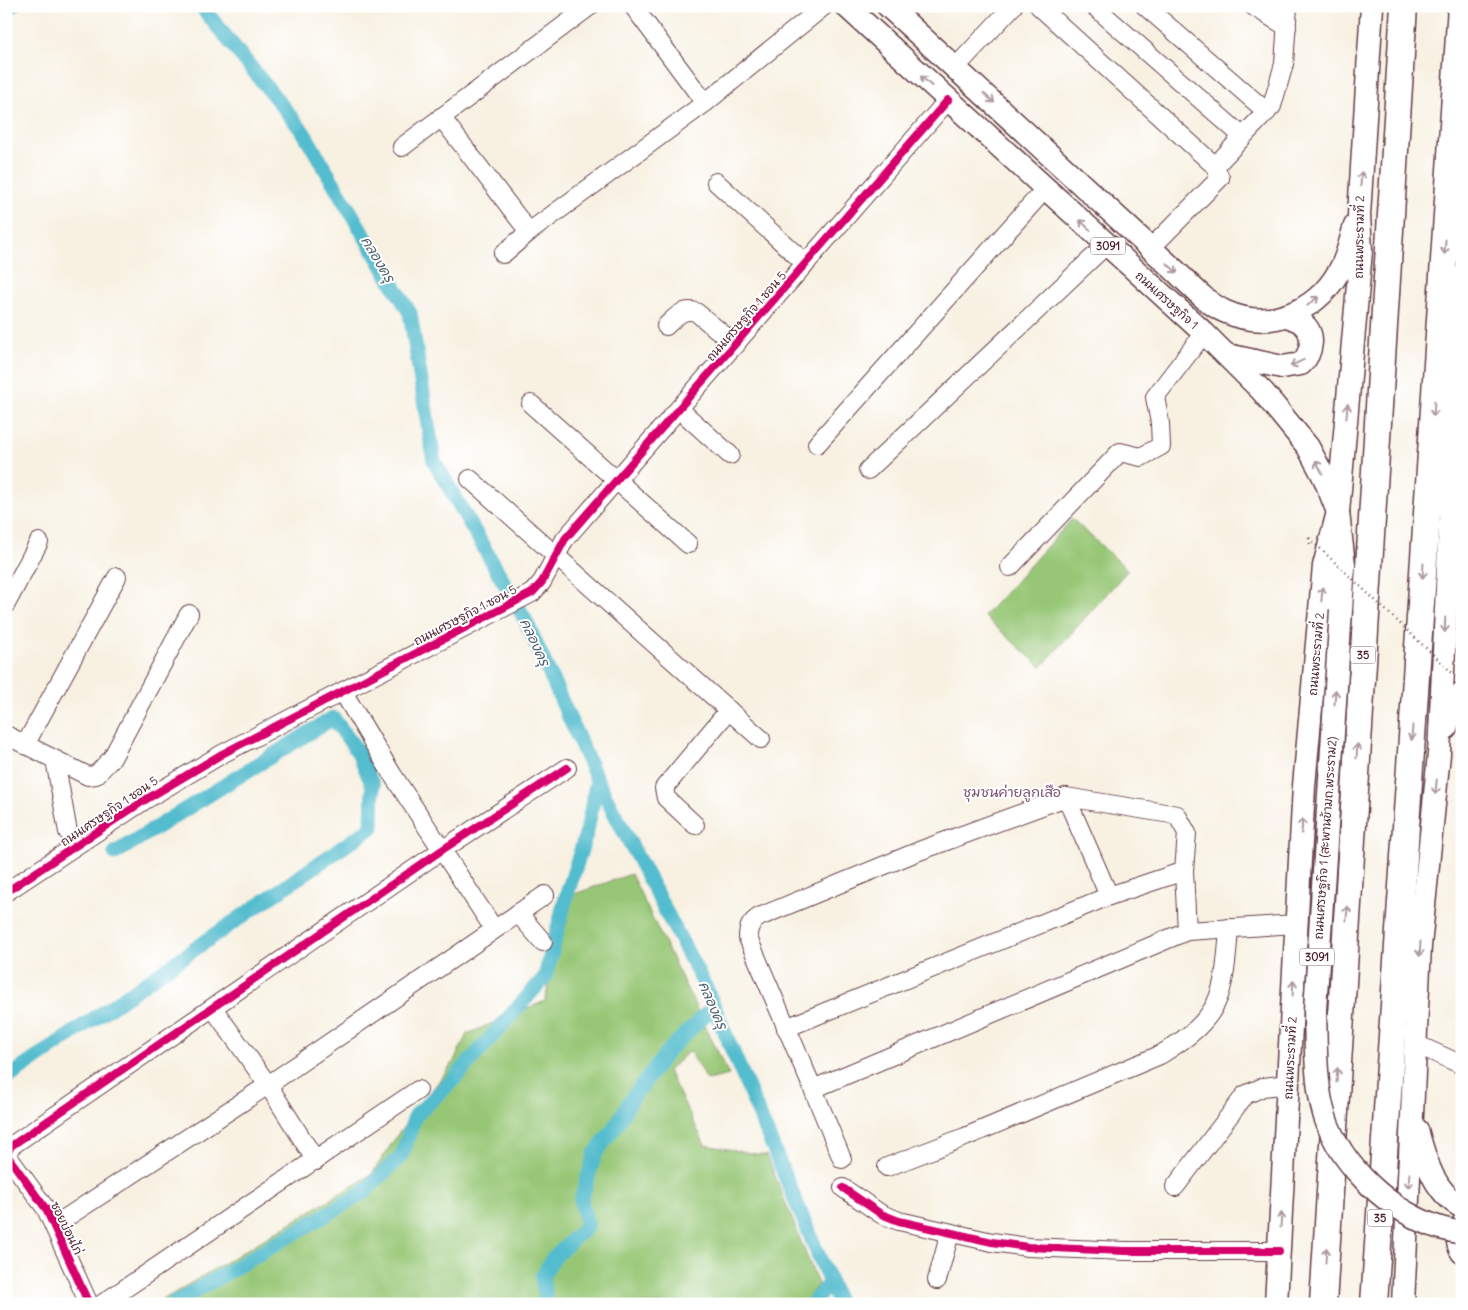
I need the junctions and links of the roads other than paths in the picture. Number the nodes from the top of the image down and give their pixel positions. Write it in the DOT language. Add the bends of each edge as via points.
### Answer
graph roads {
  1 [pos="590,6"];
  2 [pos="633,6"];
  3 [pos="824,6"];
  4 [pos="888,6"];
  5 [pos="1013,6"];
  6 [pos="1039,6"];
  7 [pos="1094,6"];
  8 [pos="1145,6"];
  9 [pos="1253,6"];
  10 [pos="1288,6"];
  11 [pos="1372,6"];
  12 [pos="1404,6"];
  13 [pos="1461,6"];
  14 [pos="850,9"];
  15 [pos="1287,27"];
  16 [pos="956,67"];
  17 [pos="948,100"];
  18 [pos="705,103"];
  19 [pos="1267,112"];
  20 [pos="441,117"];
  21 [pos="1242,136"];
  22 [pos="402,147"];
  23 [pos="1215,166"];
  24 [pos="716,182"];
  25 [pos="1046,188"];
  26 [pos="1359,215"];
  27 [pos="529,232"];
  28 [pos="1106,245"];
  29 [pos="1151,248"];
  30 [pos="503,254"];
  31 [pos="806,264"];
  32 [pos="1462,277"];
  33 [pos="1287,316"];
  34 [pos="666,326"];
  35 [pos="1204,333"];
  36 [pos="736,345"];
  37 [pos="1226,356"];
  38 [pos="531,404"];
  39 [pos="679,409"];
  40 [pos="1454,419"];
  41 [pos="1462,442"];
  42 [pos="817,444"];
  43 [pos="730,455"];
  44 [pos="868,470"];
  45 [pos="470,479"];
  46 [pos="617,480"];
  47 [pos="1338,512"];
  48 [pos="39,542"];
  49 [pos="688,544"];
  50 [pos="556,555"];
  51 [pos="1010,567"];
  52 [pos="117,577"];
  53 [pos="6,604"];
  54 [pos="1341,610"];
  55 [pos="189,614"];
  56 [pos="343,692"];
  57 [pos="1462,692"];
  58 [pos="729,710"];
  59 [pos="6,735"];
  60 [pos="761,739"];
  61 [pos="25,745"];
  62 [pos="1439,754"];
  63 [pos="55,760"];
  64 [pos="567,768"];
  65 [pos="1066,797"];
  66 [pos="695,825"];
  67 [pos="68,832"];
  68 [pos="442,850"];
  69 [pos="1184,871"];
  70 [pos="6,892"];
  71 [pos="545,895"];
  72 [pos="1108,896"];
  73 [pos="518,913"];
  74 [pos="1297,924"];
  75 [pos="1229,928"];
  76 [pos="494,929"];
  77 [pos="1187,931"];
  78 [pos="544,942"];
  79 [pos="213,1008"];
  80 [pos="786,1028"];
  81 [pos="1416,1044"];
  82 [pos="1462,1065"];
  83 [pos="1289,1084"];
  84 [pos="268,1085"];
  85 [pos="813,1089"];
  86 [pos="418,1090"];
  87 [pos="1412,1112"];
  88 [pos="842,1159"];
  89 [pos="316,1161"];
  90 [pos="887,1167"];
  91 [pos="1175,1187"];
  92 [pos="843,1188"];
  93 [pos="1462,1207"];
  94 [pos="55,1225"];
  95 [pos="1462,1225"];
  96 [pos="950,1233"];
  97 [pos="1462,1233"];
  98 [pos="1279,1250"];
  99 [pos="1462,1252"];
  100 [pos="937,1280"];
  101 [pos="89,1304"];
  102 [pos="102,1304"];
  103 [pos="1276,1304"];
  104 [pos="1323,1304"];
  105 [pos="1374,1304"];
  106 [pos="1403,1304"];
  1 -- 20 [label="street"];
  2 -- 18 [label="street"];
  3 -- 18 [label="street"];
  4 -- 16 [label="main road, 3091"];
  5 -- 16 [label="street"];
  6 -- 23 [label="street"];
  7 -- 21 [label="street"];
  8 -- 19 [label="street"];
  9 -- 15 [label="street"];
  10 -- 15 [label="street"];
  26 -- 11 [label="main road, ถนนพระรามที่ 2, one-way"];
  104 -- 12 [label="highway, 35, one-way"];
  13 -- 105 [label="highway, 35, one-way"];
  17 -- 14 [label="main road, ถนนเศรษฐกิจ 1 / 3091, one-way"];
  15 -- 19 [label="street" via="1284,64 1272,106"];
  16 -- 29 [label="main road, 3091, one-way"];
  17 -- 25 [label="main road, ถนนเศรษฐกิจ 1 / 3091"];
  17 -- 31 [label="street, ถนนเศรษฐกิจ 1 ซอน 5"];
  18 -- 27 [label="street"];
  19 -- 21 [label="street"];
  20 -- 22 [label="street"];
  20 -- 27 [label="street"];
  21 -- 23 [label="street"];
  23 -- 29 [label="street" via="1220,178"];
  24 -- 31 [label="street"];
  28 -- 25 [label="main road, ถนนเศรษฐกิจ 1 / 3091, one-way"];
  25 -- 42 [label="street"];
  33 -- 26 [label="main road, 3091, one-way" via="1300,312 1318,298 1339,273"];
  47 -- 26 [label="main road, ถนนพระรามที่ 2, one-way" via="1361,251"];
  27 -- 30 [label="street"];
  28 -- 35 [label="main road, ถนนเศรษฐกิจ 1 / 3091"];
  28 -- 44 [label="street"];
  29 -- 33 [label="main road, 3091, one-way" via="1226,312 1261,319"];
  31 -- 36 [label="street, ถนนเศรษฐกิจ 1 ซอน 5"];
  32 -- 40 [label="main road"];
  33 -- 37 [label="main road, one-way" via="1302,323 1310,334 1309,350 1301,364 1282,367"];
  34 -- 36 [label="street" via="680,313 690,310"];
  35 -- 37 [label="main road, ถนนเศรษฐกิจ 1 / 3091"];
  35 -- 51 [label="street" via="1155,397 1161,446 1141,457 1120,452"];
  36 -- 39 [label="street, ถนนเศรษฐกิจ 1 ซอน 5"];
  47 -- 37 [label="main road, ถนนเศรษฐกิจ 1 / 3091, one-way" via="1308,447 1264,392"];
  38 -- 46 [label="street"];
  39 -- 43 [label="street"];
  39 -- 46 [label="street, ถนนเศรษฐกิจ 1 ซอน 5"];
  40 -- 41 [label="main road"];
  40 -- 62 [label="main road, 35, one-way"];
  45 -- 50 [label="street"];
  46 -- 49 [label="street"];
  46 -- 50 [label="street, ถนนเศรษฐกิจ 1 ซอน 5" via="565,539"];
  47 -- 54 [label="main road, ถนนเศรษฐกิจ 1 / 3091" via="1344,565"];
  74 -- 47 [label="main road, ถนนพระรามที่ 2, one-way" via="1304,786 1324,566"];
  48 -- 53 [label="street"];
  50 -- 56 [label="street, ถนนเศรษฐกิจ 1 ซอน 5" via="542,582 532,593"];
  50 -- 58 [label="street"];
  52 -- 61 [label="street"];
  97 -- 54 [label="main road, ถนนเศรษฐกิจ 1 (สะพานข้ามถ.พระราม2) / 3091, one-way, bridge" via="1432,1225 1399,1208 1370,1186 1336,1142 1322,1107 1314,1010"];
  55 -- 63 [label="street" via="112,758 103,769 88,776"];
  56 -- 68 [label="street"];
  56 -- 70 [label="street, ถนนเศรษฐกิจ 1 ซอน 5" via="175,781"];
  57 -- 62 [label="main road" via="1454,704"];
  58 -- 60 [label="street"];
  58 -- 66 [label="street" via="664,788 666,798"];
  59 -- 61 [label="street"];
  61 -- 63 [label="street"];
  62 -- 81 [label="main road, 35, one-way" via="1420,946"];
  63 -- 67 [label="street"];
  64 -- 68 [label="street"];
  65 -- 69 [label="street" via="1177,815 1187,833"];
  65 -- 72 [label="street"];
  65 -- 80 [label="street" via="919,851 752,922 748,938"];
  68 -- 76 [label="street"];
  68 -- 79 [label="street"];
  69 -- 72 [label="street"];
  69 -- 77 [label="street"];
  71 -- 73 [label="street"];
  72 -- 80 [label="street"];
  73 -- 76 [label="street"];
  73 -- 78 [label="street"];
  74 -- 75 [label="street"];
  83 -- 74 [label="main road, ถนนพระรามที่ 2, one-way"];
  75 -- 77 [label="street"];
  75 -- 90 [label="street" via="1226,973 1220,997 1209,1016 1189,1037 1160,1055"];
  76 -- 84 [label="street"];
  77 -- 85 [label="street"];
  79 -- 84 [label="street"];
  79 -- 94 [label="street, ซอยบ่อนไก่" via="16,1142 9,1150 9,1158"];
  80 -- 85 [label="street"];
  81 -- 82 [label="street"];
  81 -- 87 [label="main road, 35"];
  83 -- 91 [label="street" via="1264,1087 1246,1095"];
  98 -- 83 [label="main road, ถนนพระรามที่ 2, one-way"];
  84 -- 89 [label="street"];
  84 -- 94 [label="street"];
  85 -- 88 [label="street"];
  86 -- 89 [label="street"];
  87 -- 93 [label="main road" via="1437,1185"];
  87 -- 106 [label="main road, 35, one-way"];
  89 -- 102 [label="street"];
  92 -- 96 [label="street" via="881,1214"];
  94 -- 101 [label="street, ซอยบ่อนไก่"];
  95 -- 99 [label="main road" via="1457,1235"];
  96 -- 98 [label="street" via="1028,1247 1125,1251"];
  96 -- 100 [label="street"];
  98 -- 103 [label="main road, ถนนพระรามที่ 2"];
}
